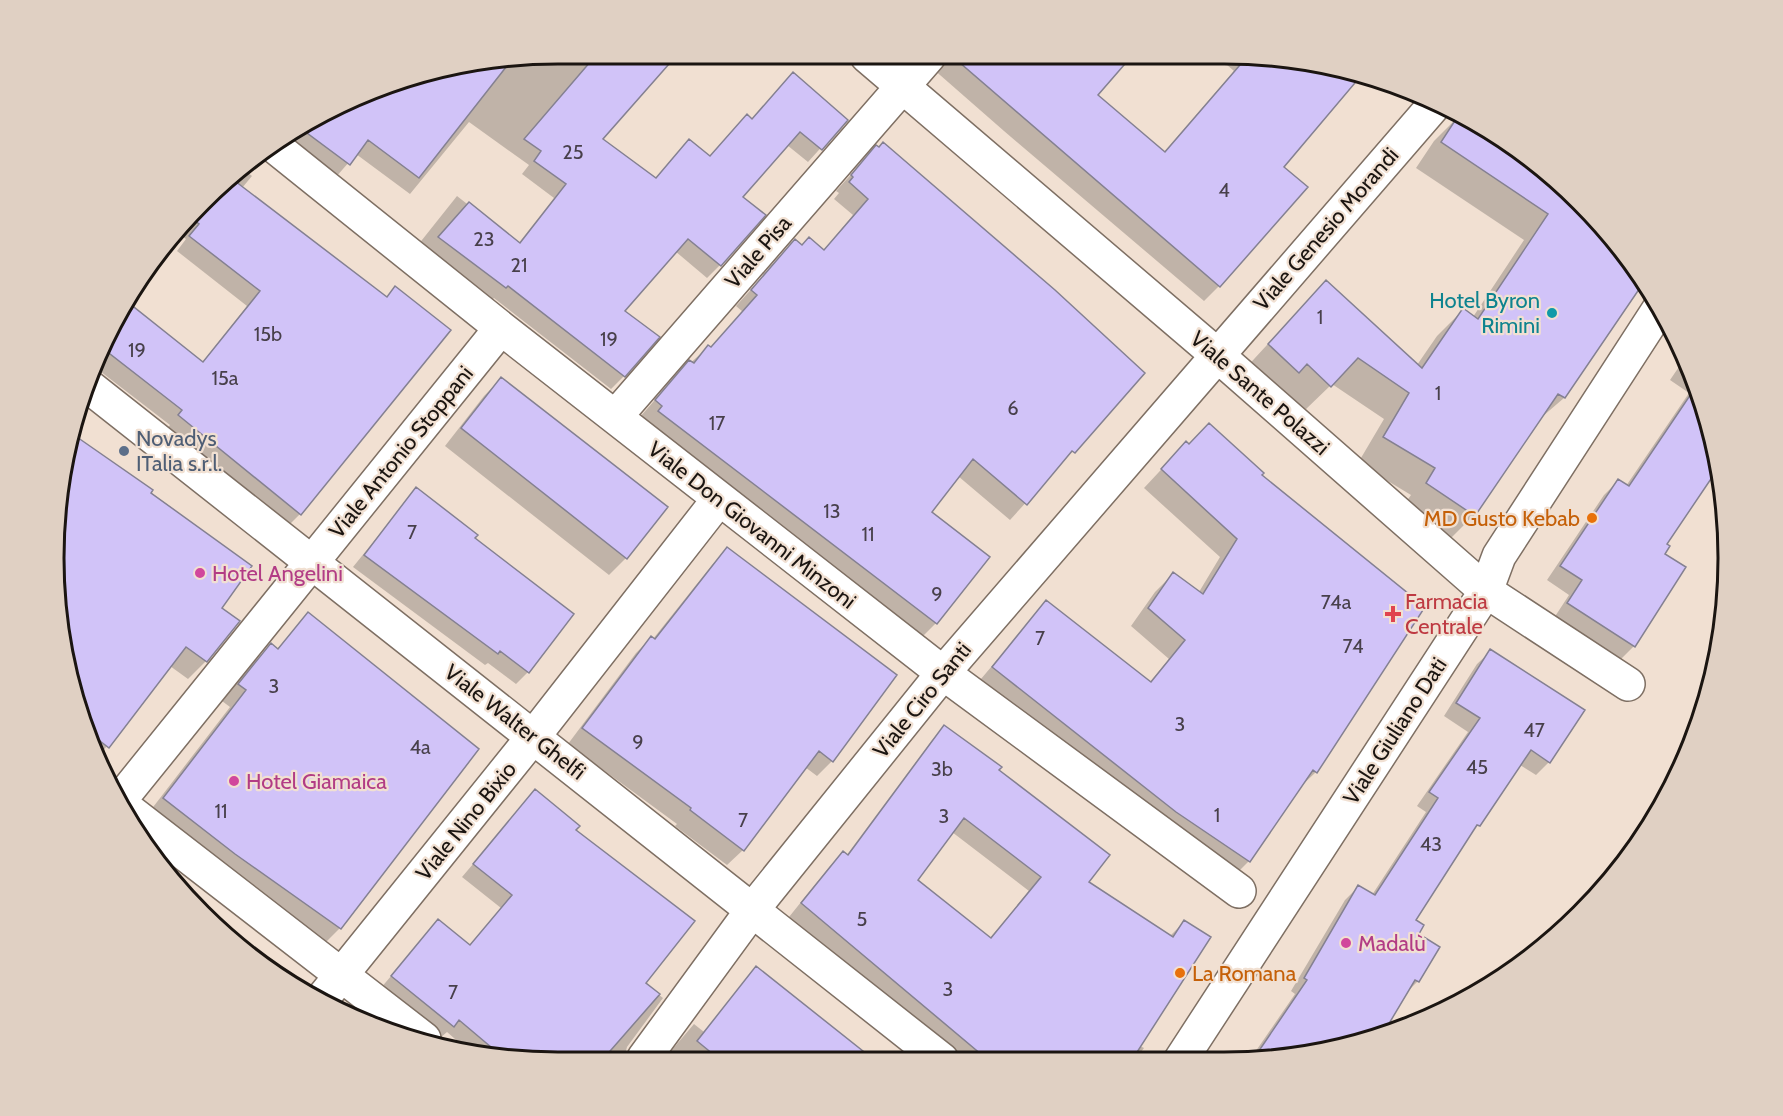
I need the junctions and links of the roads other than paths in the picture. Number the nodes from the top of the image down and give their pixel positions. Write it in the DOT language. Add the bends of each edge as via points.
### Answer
graph roads {
  1 [pos="876,64"];
  2 [pos="922,64"];
  3 [pos="901,87"];
  4 [pos="1430,109"];
  5 [pos="280,151"];
  6 [pos="1655,316"];
  7 [pos="501,328"];
  8 [pos="1216,354"];
  9 [pos="94,391"];
  10 [pos="615,417"];
  11 [pos="718,499"];
  12 [pos="312,562"];
  13 [pos="1486,591"];
  14 [pos="943,673"];
  15 [pos="1628,684"];
  16 [pos="533,737"];
  17 [pos="125,794"];
  18 [pos="142,822"];
  19 [pos="1239,891"];
  20 [pos="753,909"];
  21 [pos="332,987"];
  22 [pos="400,1025"];
  23 [pos="648,1052"];
  24 [pos="932,1052"];
  25 [pos="1185,1052"];
  1 -- 3 [label="street, Viale Sante Polazzi"];
  2 -- 3 [label="street"];
  3 -- 8 [label="street, Viale Sante Polazzi"];
  3 -- 10 [label="street, Viale Pisa"];
  4 -- 8 [label="street, Viale Genesio Morandi"];
  5 -- 7 [label="street, Viale Don Giovanni Minzoni"];
  6 -- 13 [label="street, Viale Giuliano Dati" via="1499,556"];
  7 -- 10 [label="street, Viale Don Giovanni Minzoni"];
  7 -- 12 [label="street, Viale Antonio Stoppani"];
  8 -- 13 [label="street, Viale Sante Polazzi"];
  8 -- 14 [label="street, Viale Ciro Santi"];
  9 -- 12 [label="street, Viale Walter Ghelfi"];
  10 -- 11 [label="street, Viale Don Giovanni Minzoni"];
  11 -- 14 [label="street, Viale Don Giovanni Minzoni"];
  11 -- 16 [label="street, Viale Nino Bixio"];
  12 -- 16 [label="street, Viale Walter Ghelfi"];
  12 -- 17 [label="street, Viale Antonio Stoppani"];
  13 -- 15 [label="street, Viale Sante Polazzi"];
  13 -- 25 [label="street, Viale Giuliano Dati"];
  14 -- 19 [label="street, Viale Don Giovanni Minzoni"];
  14 -- 20 [label="street, Viale Ciro Santi"];
  16 -- 20 [label="street, Viale Walter Ghelfi"];
  16 -- 21 [label="street, Viale Nino Bixio"];
  18 -- 21 [label="street"];
  20 -- 23 [label="street, Viale Ciro Santi"];
  20 -- 24 [label="street, Viale Walter Ghelfi"];
  21 -- 22 [label="street"];
}
